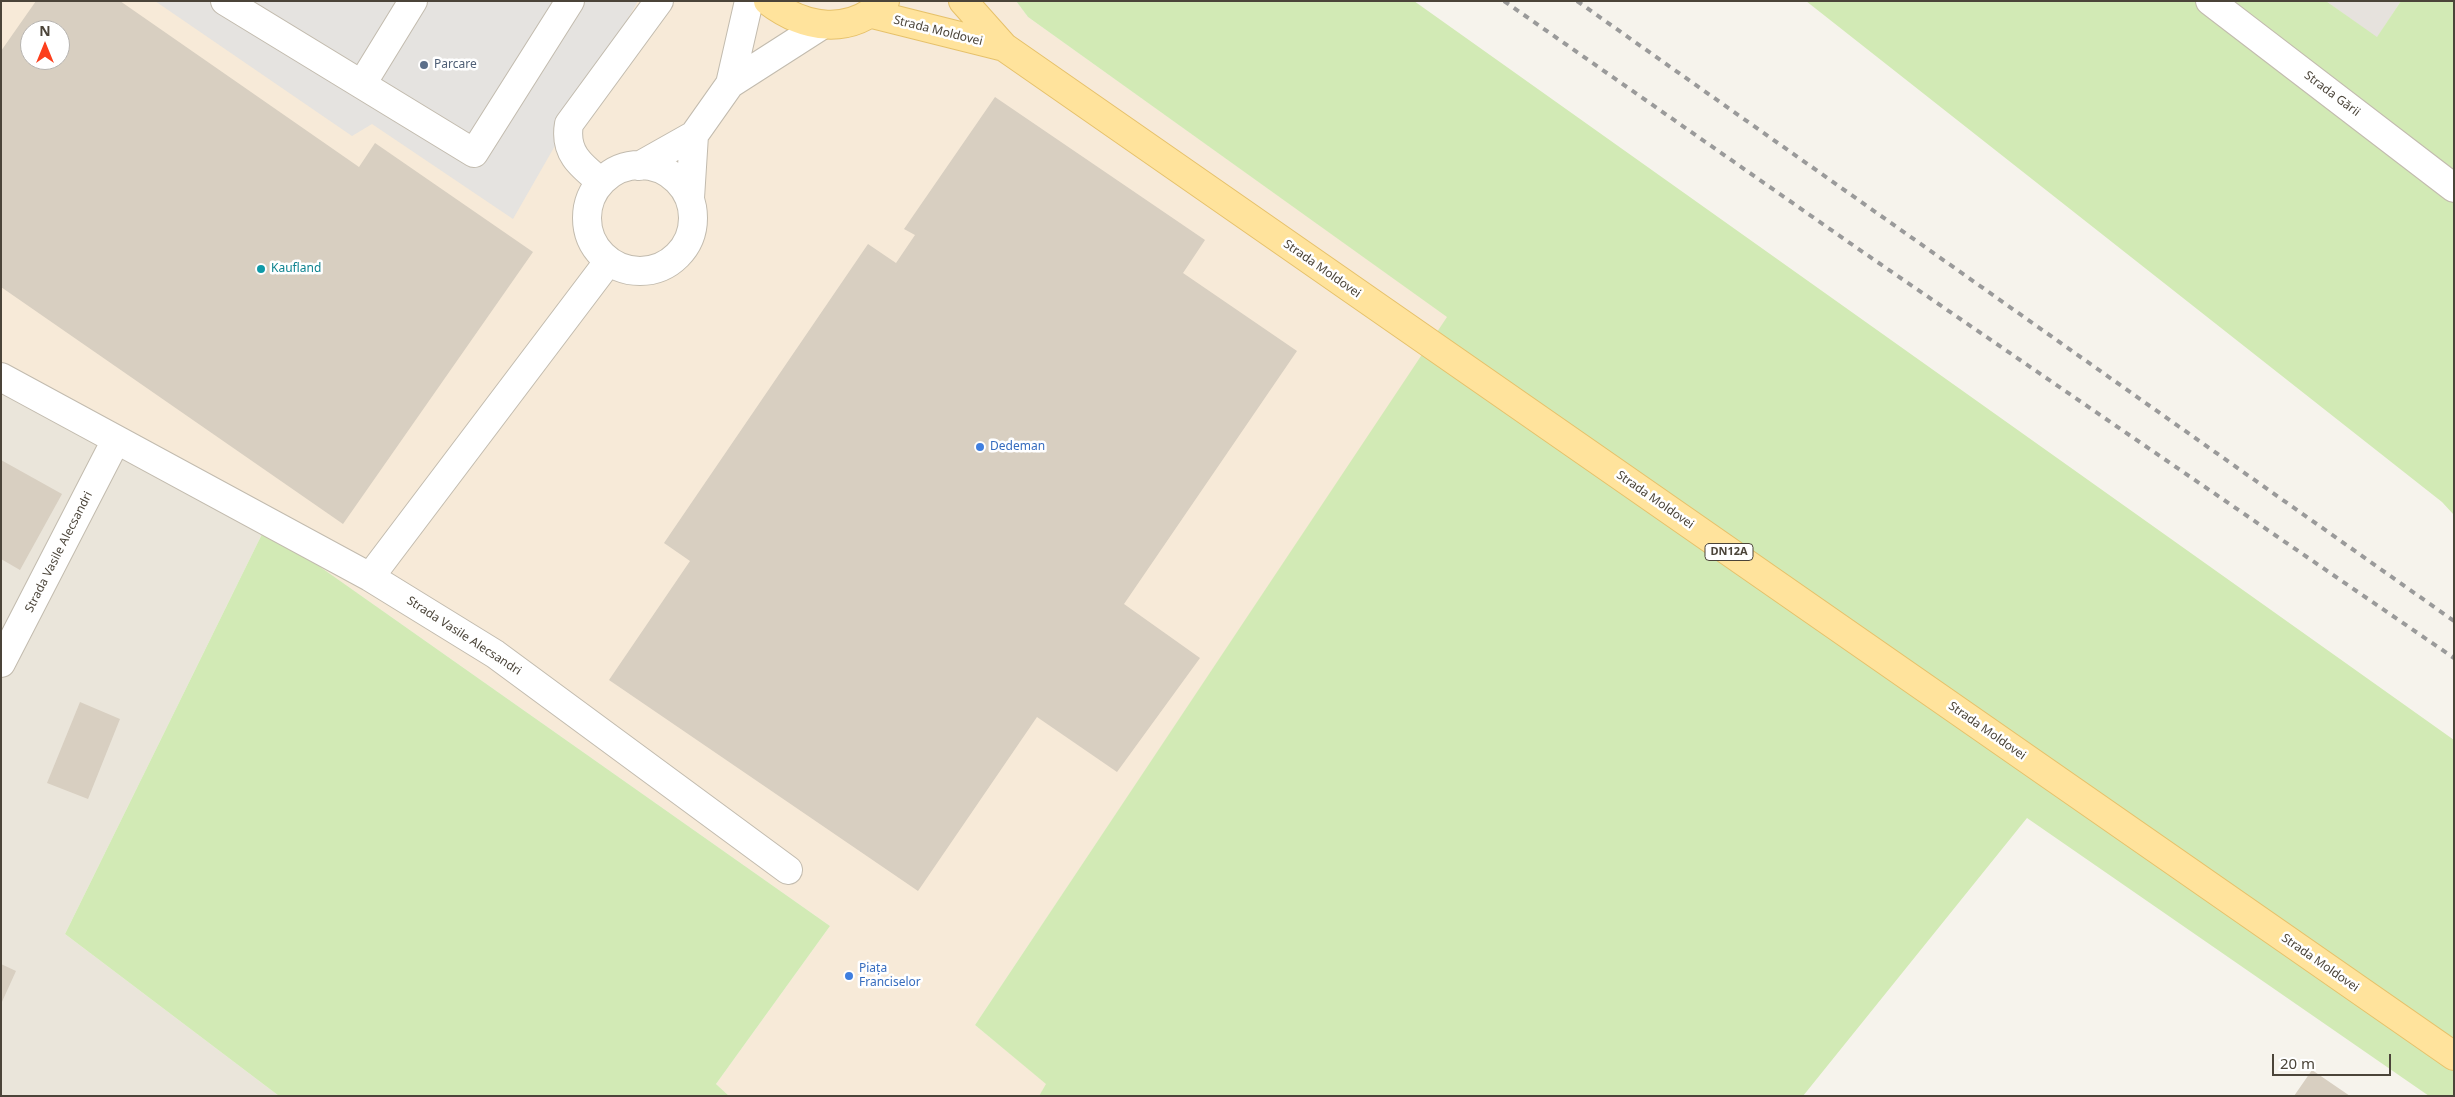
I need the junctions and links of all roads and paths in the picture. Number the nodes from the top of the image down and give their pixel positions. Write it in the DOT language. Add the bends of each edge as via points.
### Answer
graph roads {
  1 [pos="570,1"];
  2 [pos="658,1"];
  3 [pos="749,1"];
  4 [pos="768,1"];
  5 [pos="963,1"];
  6 [pos="2210,1"];
  7 [pos="226,2"];
  8 [pos="405,4"];
  9 [pos="879,8"];
  10 [pos="822,25"];
  11 [pos="1004,48"];
  12 [pos="362,84"];
  13 [pos="730,84"];
  14 [pos="694,136"];
  15 [pos="639,166"];
  16 [pos="600,181"];
  17 [pos="2454,188"];
  18 [pos="690,198"];
  19 [pos="608,262"];
  20 [pos="1,377"];
  21 [pos="116,440"];
  22 [pos="370,577"];
  23 [pos="1,663"];
  24 [pos="788,870"];
  25 [pos="2454,1056"];
  1 -- 12 [label="street" via="474,152"];
  2 -- 16 [label="street" via="569,124 566,139 578,163"];
  3 -- 13 [label="street"];
  4 -- 10 [label="main road" via="801,20"];
  5 -- 11 [label="main road, Strada Moldovei"];
  6 -- 17 [label="street, Strada Gării"];
  7 -- 12 [label="street"];
  8 -- 12 [label="street"];
  9 -- 10 [label="main road" via="852,22"];
  9 -- 11 [label="main road, Strada Moldovei"];
  10 -- 13 [label="street"];
  11 -- 25 [label="main road, Strada Moldovei / DN12A"];
  13 -- 14 [label="street"];
  14 -- 15 [label="street"];
  14 -- 18 [label="street"];
  15 -- 16 [label="street" via="615,170"];
  15 -- 18 [label="street" via="660,168 675,177"];
  16 -- 19 [label="street" via="590,196 586,216 588,233 597,251"];
  18 -- 19 [label="street" via="694,223 684,249 669,264 649,271 630,271"];
  19 -- 22 [label="street"];
  20 -- 21 [label="street, Strada Vasile Alecsandri"];
  21 -- 22 [label="street, Strada Vasile Alecsandri"];
  21 -- 23 [label="street, Strada Vasile Alecsandri"];
  22 -- 24 [label="street, Strada Vasile Alecsandri" via="495,654"];
}
